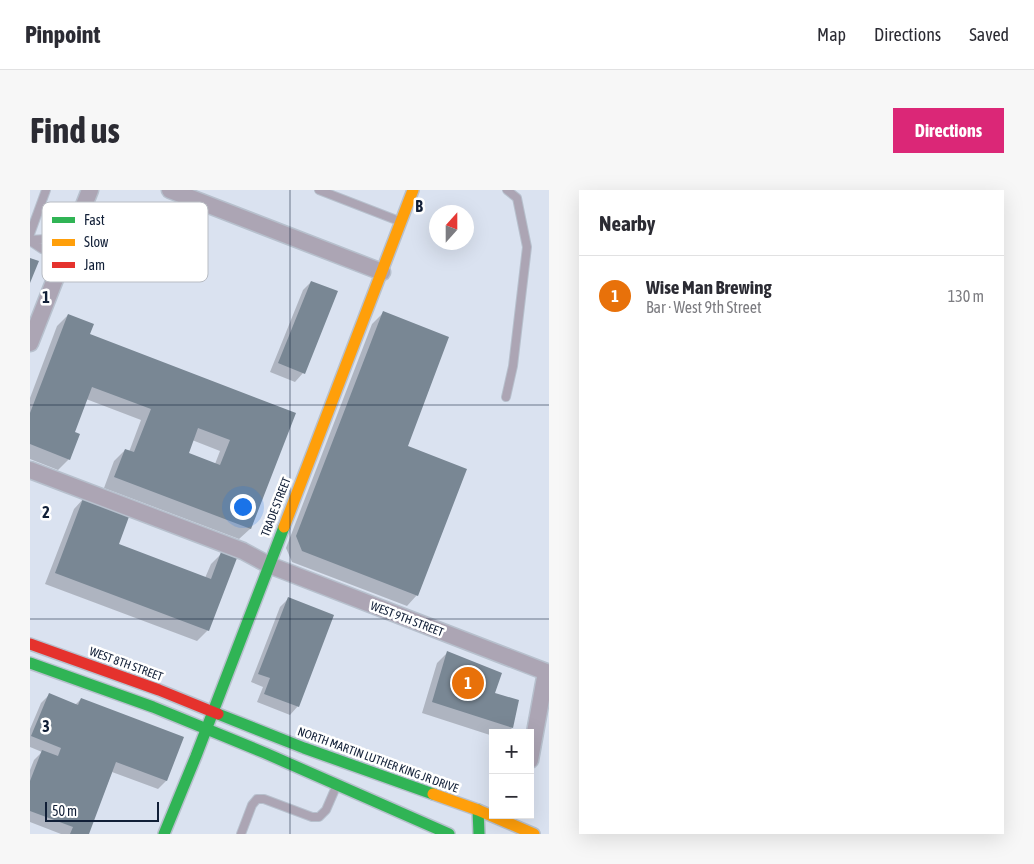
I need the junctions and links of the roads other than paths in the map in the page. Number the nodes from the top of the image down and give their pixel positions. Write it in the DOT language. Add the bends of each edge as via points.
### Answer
graph roads {
  1 [pos="46,190"];
  2 [pos="90,190"];
  3 [pos="319,190"];
  4 [pos="346,190"];
  5 [pos="413,190"];
  6 [pos="507,190"];
  7 [pos="173,191"];
  8 [pos="343,199"];
  9 [pos="85,202"];
  10 [pos="201,202"];
  11 [pos="208,205"];
  12 [pos="401,221"];
  13 [pos="30,234"];
  14 [pos="30,241"];
  15 [pos="42,248"];
  16 [pos="382,272"];
  17 [pos="54,282"];
  18 [pos="30,344"];
  19 [pos="506,397"];
  20 [pos="30,470"];
  21 [pos="269,565"];
  22 [pos="30,644"];
  23 [pos="30,663"];
  24 [pos="547,673"];
  25 [pos="212,712"];
  26 [pos="206,729"];
  27 [pos="534,740"];
  28 [pos="337,785"];
  29 [pos="478,810"];
  30 [pos="466,826"];
  31 [pos="529,832"];
  32 [pos="164,834"];
  33 [pos="240,834"];
  34 [pos="449,834"];
  35 [pos="479,834"];
  1 -- 13 [label="lane"];
  2 -- 9 [label="street"];
  3 -- 8 [label="lane"];
  4 -- 8 [label="lane"];
  5 -- 12 [label="main road, TRADE STREET"];
  6 -- 19 [label="lane" via="517,198 526,246 513,366"];
  7 -- 10 [label="street"];
  8 -- 12 [label="lane"];
  11 -- 16 [label="street"];
  12 -- 16 [label="main road, TRADE STREET"];
  14 -- 15 [label="lane"];
  16 -- 21 [label="main road, TRADE STREET"];
  17 -- 18 [label="street"];
  20 -- 21 [label="street, WEST 9TH STREET" via="243,551"];
  21 -- 24 [label="street, WEST 9TH STREET"];
  21 -- 25 [label="main road, TRADE STREET"];
  22 -- 25 [label="main road, WEST 8TH STREET"];
  23 -- 26 [label="main road"];
  24 -- 27 [label="street"];
  25 -- 26 [label="main road, TRADE STREET"];
  25 -- 29 [label="main road, NORTH MARTIN LUTHER KING JR DRIVE"];
  26 -- 28 [label="main road"];
  26 -- 32 [label="main road, TRADE STREET"];
  28 -- 33 [label="lane" via="326,810 319,817 257,799"];
  28 -- 34 [label="main road"];
  29 -- 30 [label="main road"];
  29 -- 31 [label="main road, NORTH MARTIN LUTHER KING JR DRIVE"];
  29 -- 35 [label="main road"];
}
